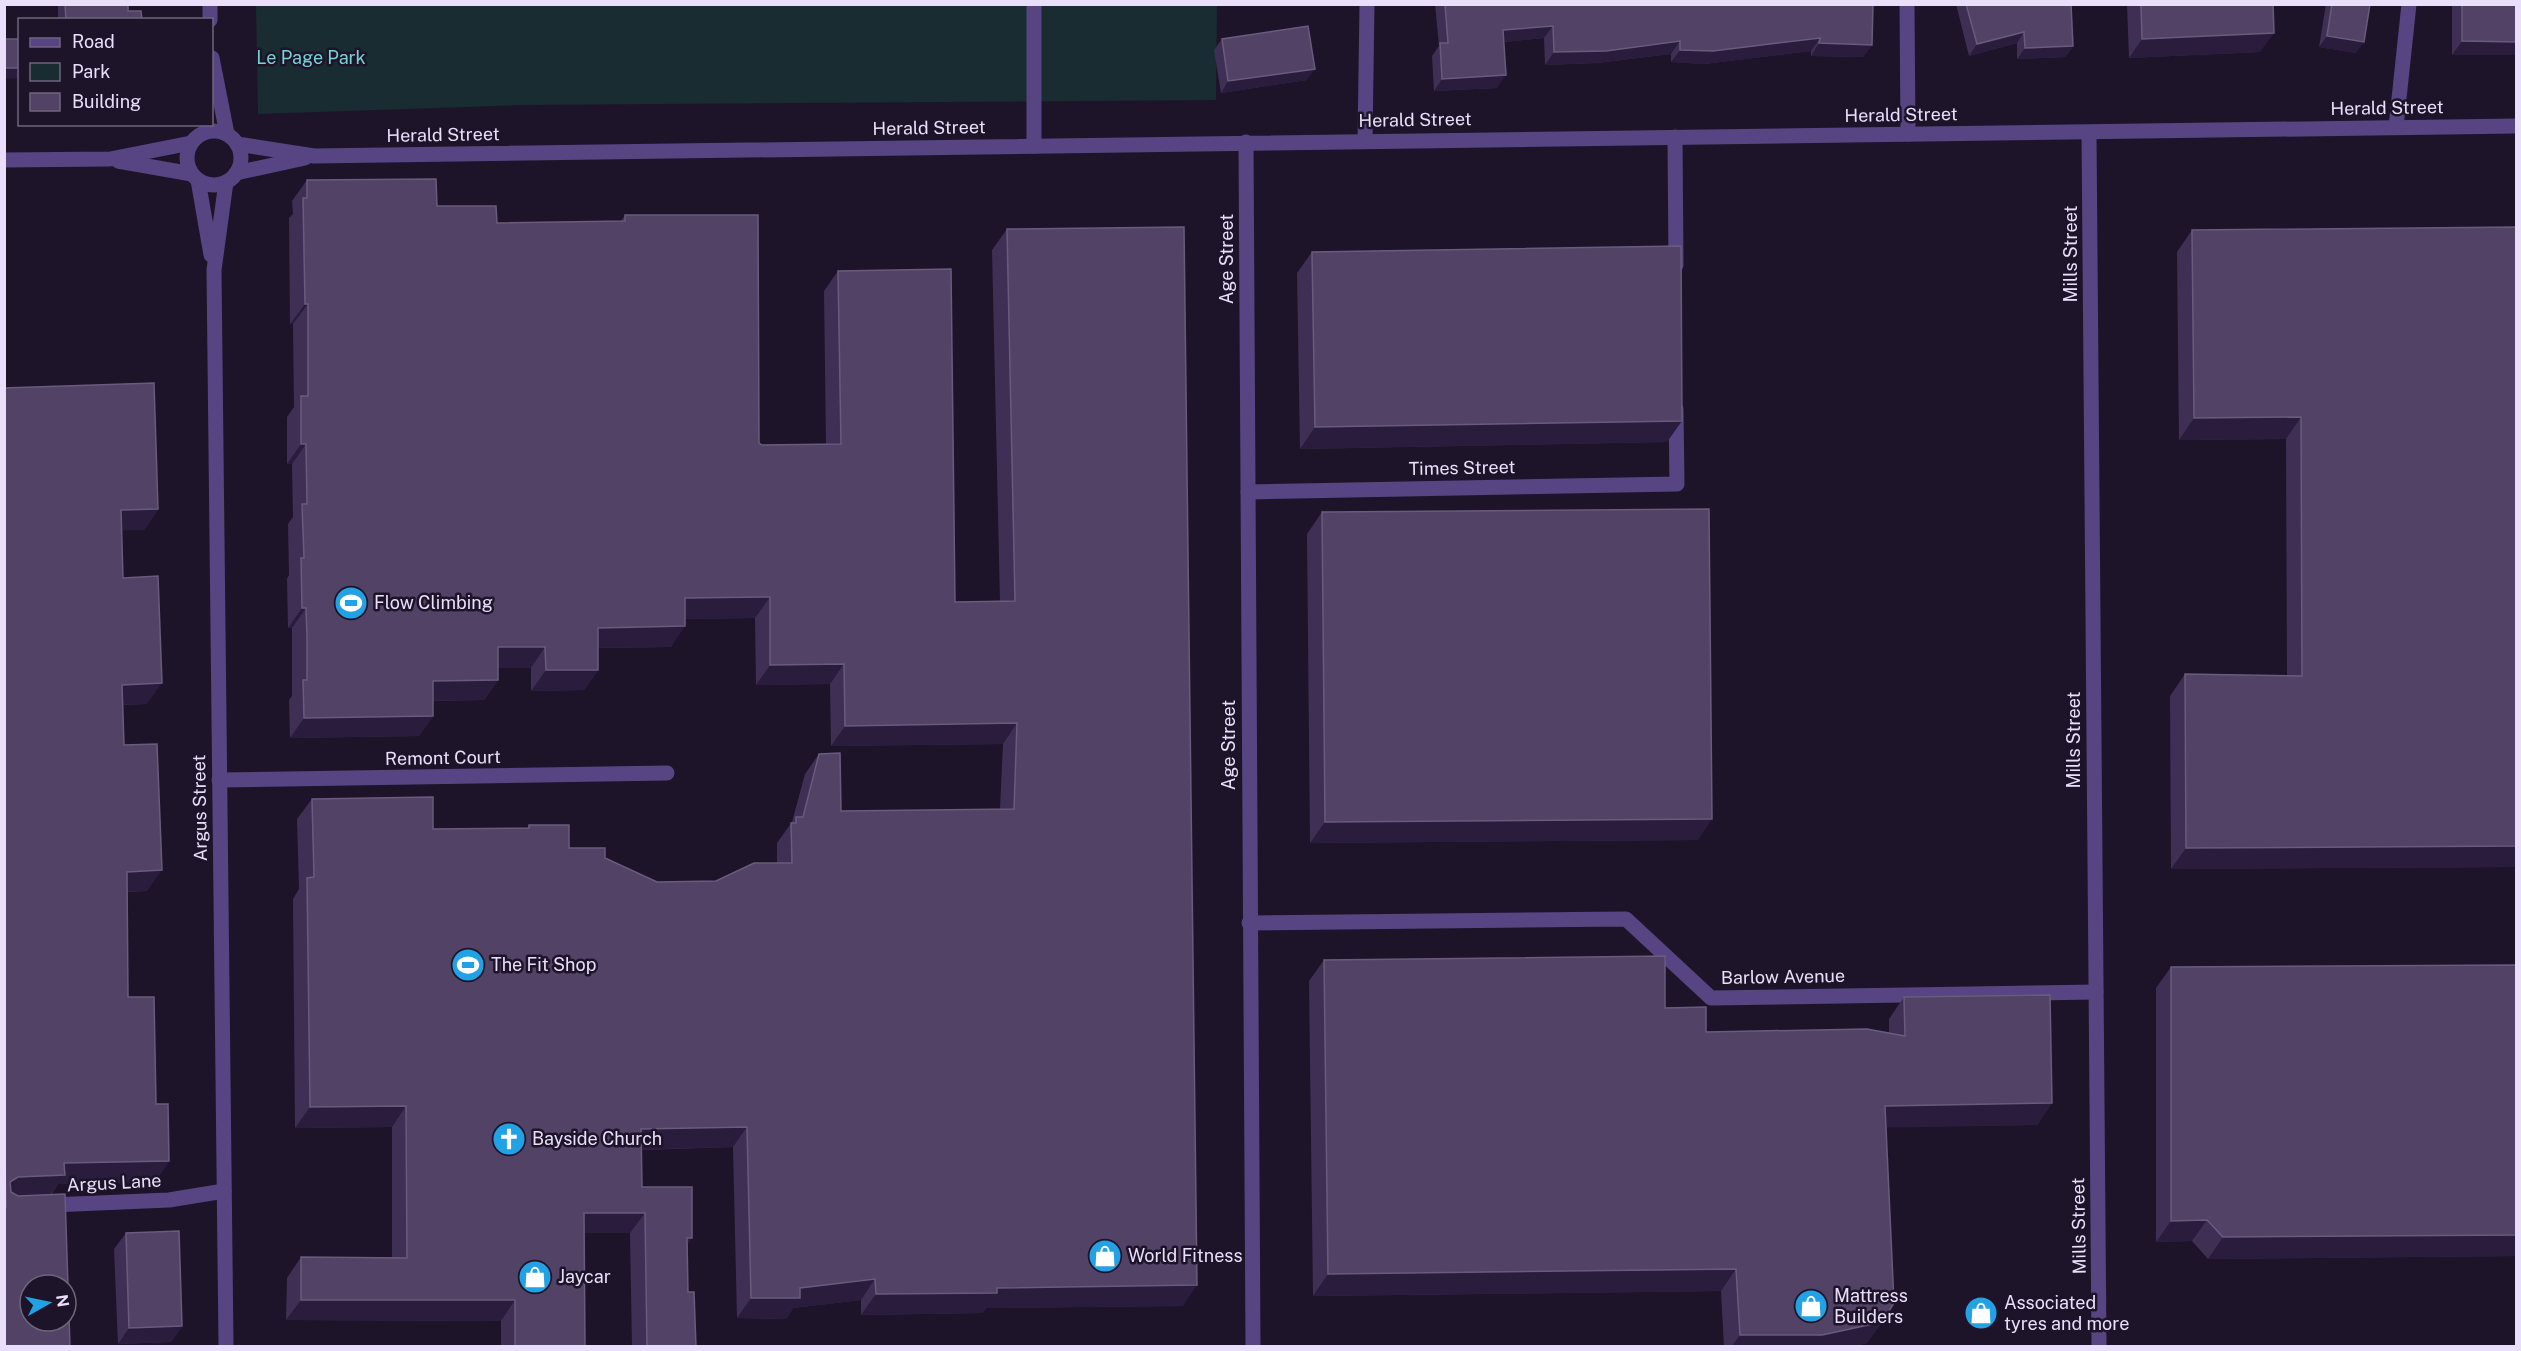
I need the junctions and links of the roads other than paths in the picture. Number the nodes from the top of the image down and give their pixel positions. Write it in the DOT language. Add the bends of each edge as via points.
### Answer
graph roads {
  1 [pos="1034,4"];
  2 [pos="1367,4"];
  3 [pos="1907,4"];
  4 [pos="2409,4"];
  5 [pos="213,62"];
  6 [pos="2517,126"];
  7 [pos="2396,128"];
  8 [pos="2089,133"];
  9 [pos="196,134"];
  10 [pos="1908,134"];
  11 [pos="1675,137"];
  12 [pos="232,139"];
  13 [pos="1365,140"];
  14 [pos="1246,142"];
  15 [pos="1034,146"];
  16 [pos="314,156"];
  17 [pos="110,159"];
  18 [pos="4,160"];
  19 [pos="195,177"];
  20 [pos="231,177"];
  21 [pos="214,270"];
  22 [pos="1676,285"];
  23 [pos="1676,390"];
  24 [pos="1248,492"];
  25 [pos="667,773"];
  26 [pos="219,780"];
  27 [pos="1249,923"];
  28 [pos="2096,992"];
  29 [pos="224,1191"];
  30 [pos="4,1207"];
  31 [pos="226,1347"];
  32 [pos="1253,1347"];
  33 [pos="2099,1347"];
  1 -- 15 [label="street"];
  2 -- 13 [label="street"];
  3 -- 10 [label="street"];
  4 -- 7 [label="street"];
  5 -- 12 [label="street"];
  6 -- 7 [label="street, Herald Street"];
  7 -- 8 [label="street, Herald Street"];
  8 -- 10 [label="street, Herald Street"];
  8 -- 28 [label="street, Mills Street"];
  9 -- 12 [label="street" via="212,131"];
  9 -- 17 [label="street"];
  9 -- 19 [label="street" via="186,159"];
  10 -- 11 [label="street, Herald Street"];
  11 -- 13 [label="street, Herald Street"];
  11 -- 22 [label="street"];
  12 -- 16 [label="street, Herald Street"];
  12 -- 20 [label="street" via="241,158"];
  13 -- 14 [label="street, Herald Street"];
  14 -- 15 [label="street, Herald Street"];
  14 -- 24 [label="street, Age Street"];
  15 -- 16 [label="street, Herald Street"];
  16 -- 20 [label="street, Herald Street"];
  17 -- 18 [label="street"];
  17 -- 19 [label="street"];
  19 -- 20 [label="street" via="212,185"];
  19 -- 21 [label="street, Argus Street"];
  20 -- 21 [label="street, Argus Street"];
  21 -- 26 [label="street, Argus Street"];
  23 -- 24 [label="street, Times Street" via="1677,484"];
  24 -- 27 [label="street, Age Street"];
  25 -- 26 [label="street, Remont Court"];
  26 -- 29 [label="street, Argus Street"];
  27 -- 28 [label="street, Barlow Avenue" via="1626,919 1711,998"];
  27 -- 32 [label="street, Age Street"];
  28 -- 33 [label="street, Mills Street"];
  29 -- 30 [label="street, Argus Lane" via="169,1200"];
  29 -- 31 [label="street, Argus Street"];
}
